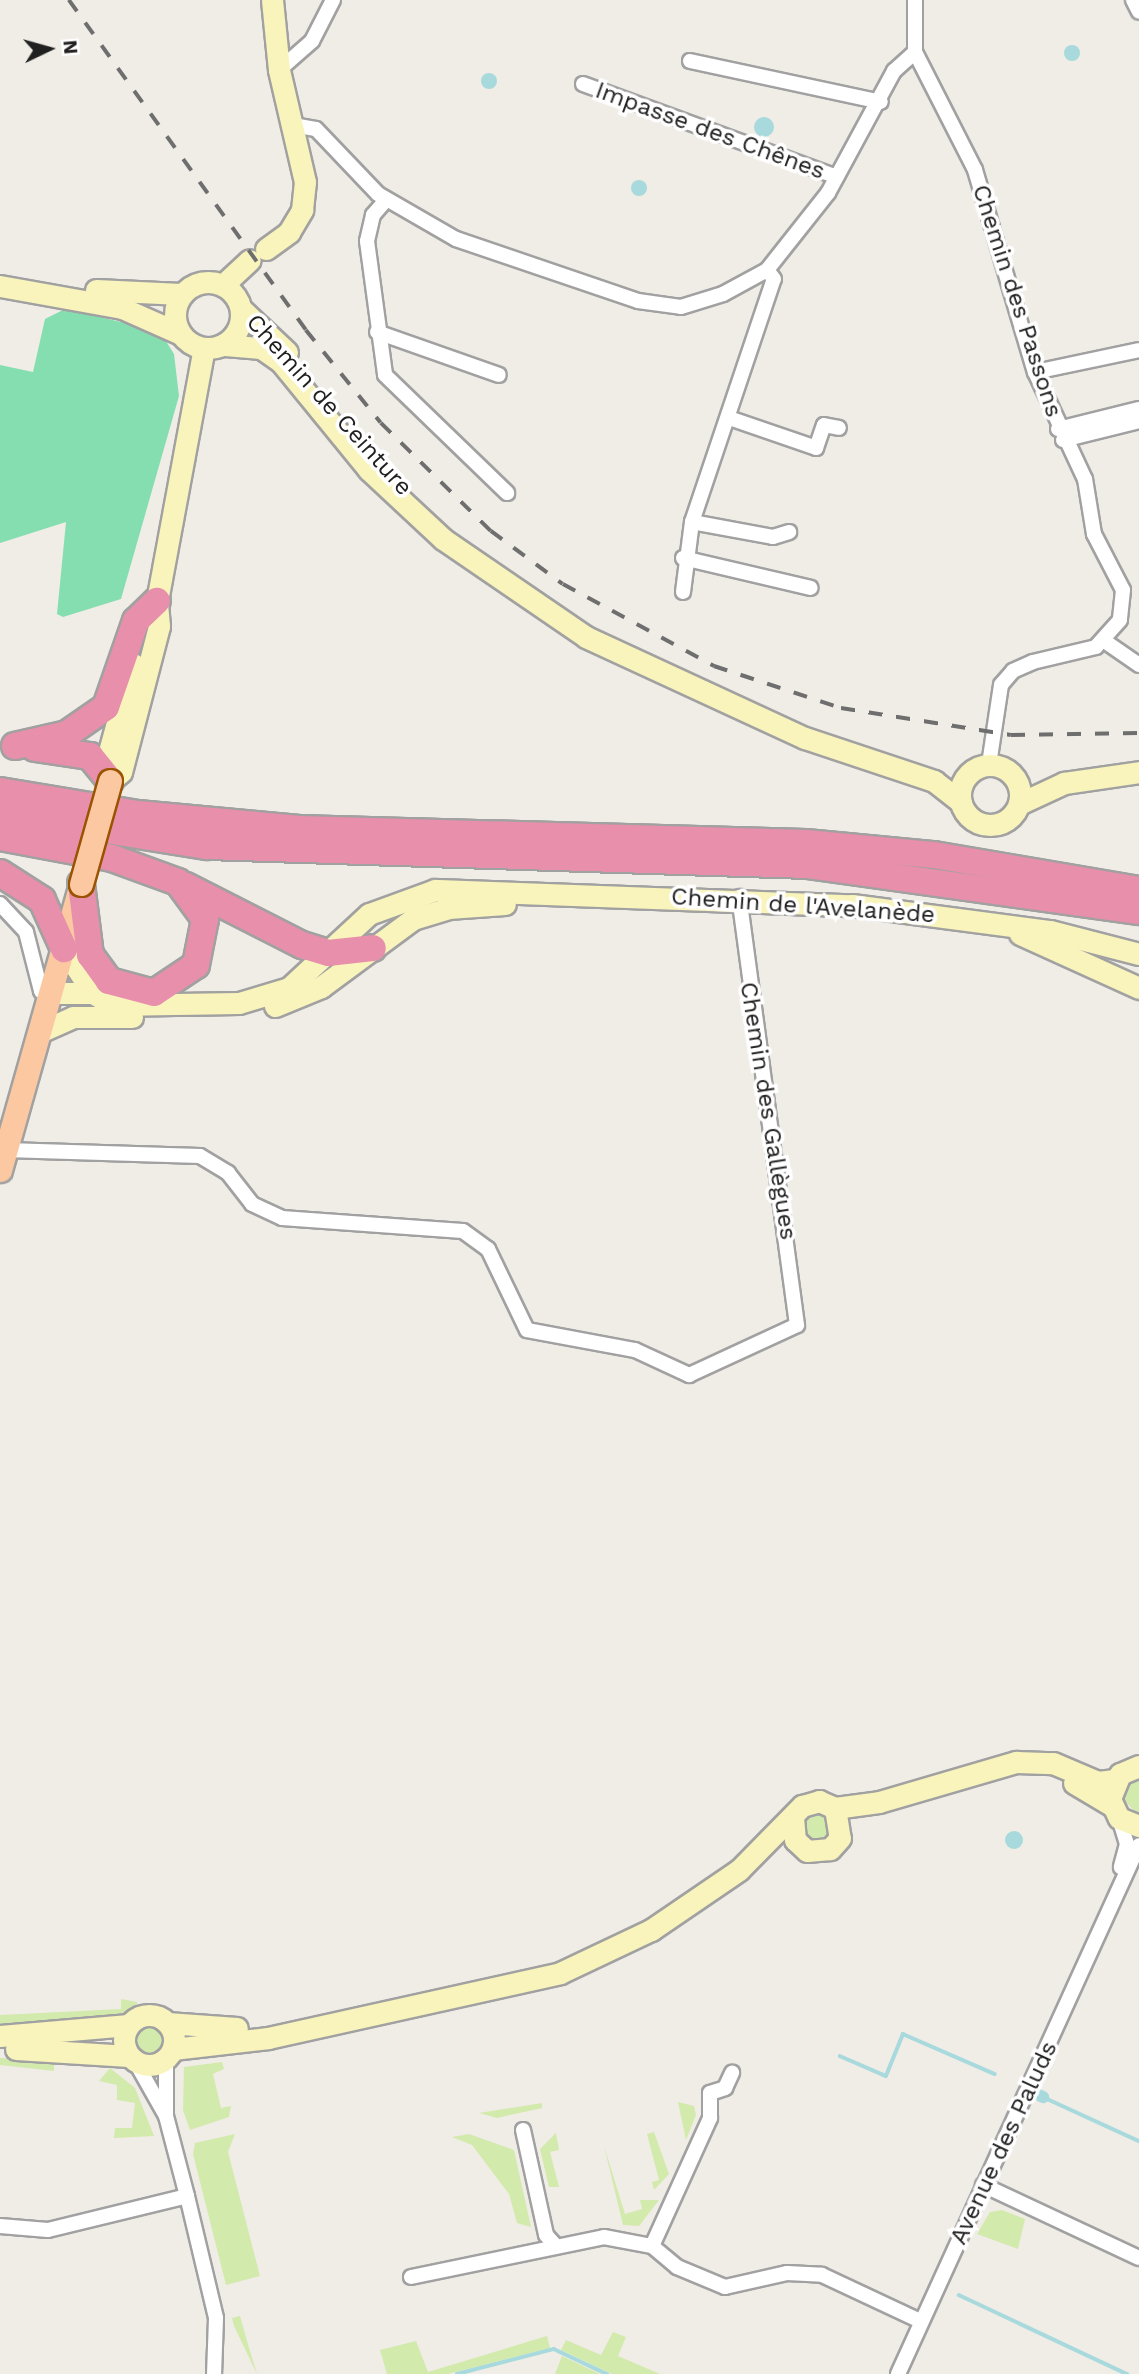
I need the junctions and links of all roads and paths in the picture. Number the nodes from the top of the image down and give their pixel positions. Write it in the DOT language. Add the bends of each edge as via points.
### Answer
graph roads {
  1 [pos="272,0"];
  2 [pos="333,0"];
  3 [pos="915,0"];
  4 [pos="1133,0"];
  5 [pos="1139,12"];
  6 [pos="915,52"];
  7 [pos="690,61"];
  8 [pos="279,70"];
  9 [pos="583,85"];
  10 [pos="881,102"];
  11 [pos="293,125"];
  12 [pos="837,177"];
  13 [pos="386,200"];
  14 [pos="767,270"];
  15 [pos="0,276"];
  16 [pos="224,284"];
  17 [pos="0,286"];
  18 [pos="181,294"];
  19 [pos="241,309"];
  20 [pos="377,332"];
  21 [pos="181,334"];
  22 [pos="214,347"];
  23 [pos="1139,350"];
  24 [pos="1035,372"];
  25 [pos="499,375"];
  26 [pos="1139,409"];
  27 [pos="732,419"];
  28 [pos="1139,421"];
  29 [pos="839,428"];
  30 [pos="1061,435"];
  31 [pos="507,493"];
  32 [pos="692,522"];
  33 [pos="789,532"];
  34 [pos="683,558"];
  35 [pos="811,587"];
  36 [pos="683,592"];
  37 [pos="157,601"];
  38 [pos="1103,640"];
  39 [pos="619,650"];
  40 [pos="1139,664"];
  41 [pos="7,745"];
  42 [pos="989,764"];
  43 [pos="1139,772"];
  44 [pos="969,773"];
  45 [pos="1013,775"];
  46 [pos="110,781"];
  47 [pos="934,781"];
  48 [pos="1064,783"];
  49 [pos="0,791"];
  50 [pos="961,802"];
  51 [pos="1018,804"];
  52 [pos="0,813"];
  53 [pos="0,837"];
  54 [pos="0,873"];
  55 [pos="178,882"];
  56 [pos="81,884"];
  57 [pos="1139,890"];
  58 [pos="646,896"];
  59 [pos="738,897"];
  60 [pos="0,904"];
  61 [pos="1139,911"];
  62 [pos="1002,926"];
  63 [pos="373,948"];
  64 [pos="64,949"];
  65 [pos="328,953"];
  66 [pos="1139,954"];
  67 [pos="1139,988"];
  68 [pos="51,993"];
  69 [pos="93,993"];
  70 [pos="74,1017"];
  71 [pos="42,1031"];
  72 [pos="3,1160"];
  73 [pos="1139,1766"];
  74 [pos="1115,1780"];
  75 [pos="835,1808"];
  76 [pos="1115,1812"];
  77 [pos="793,1817"];
  78 [pos="1139,1826"];
  79 [pos="843,1830"];
  80 [pos="1139,1844"];
  81 [pos="807,1851"];
  82 [pos="756,1858"];
  83 [pos="1139,1863"];
  84 [pos="1112,1913"];
  85 [pos="330,2020"];
  86 [pos="167,2023"];
  87 [pos="129,2025"];
  88 [pos="0,2036"];
  89 [pos="0,2049"];
  90 [pos="170,2054"];
  91 [pos="132,2059"];
  92 [pos="732,2073"];
  93 [pos="166,2116"];
  94 [pos="523,2130"];
  95 [pos="983,2185"];
  96 [pos="187,2196"];
  97 [pos="0,2226"];
  98 [pos="554,2244"];
  99 [pos="652,2246"];
  100 [pos="1139,2258"];
  101 [pos="411,2277"];
  102 [pos="920,2321"];
  103 [pos="214,2374"];
  104 [pos="898,2374"];
  1 -- 8 [label="main road"];
  2 -- 8 [label="street" via="313,41"];
  3 -- 6 [label="street"];
  4 -- 5 [label="street"];
  6 -- 10 [label="street" via="894,71"];
  6 -- 24 [label="street, Chemin des Passons" via="975,170"];
  7 -- 10 [label="street"];
  8 -- 11 [label="main road"];
  9 -- 12 [label="street, Impasse des Chênes"];
  10 -- 12 [label="street"];
  11 -- 13 [label="street" via="316,129"];
  11 -- 16 [label="main road" via="304,181 302,210 289,232"];
  12 -- 14 [label="street"];
  13 -- 14 [label="street" via="456,239 638,301 681,307 723,294"];
  13 -- 20 [label="street" via="373,215 367,241"];
  14 -- 27 [label="street" via="774,279"];
  15 -- 18 [label="main road" via="136,295"];
  16 -- 18 [label="main road" via="199,282"];
  16 -- 19 [label="main road"];
  17 -- 21 [label="main road" via="122,308"];
  18 -- 21 [label="main road" via="175,314"];
  19 -- 22 [label="main road" via="237,332"];
  19 -- 39 [label="main road, Chemin de Ceinture" via="296,361 376,464 445,528"];
  20 -- 25 [label="street"];
  20 -- 31 [label="street" via="385,375"];
  21 -- 22 [label="main road"];
  22 -- 37 [label="main road"];
  22 -- 39 [label="main road, Chemin de Ceinture" via="261,348 281,362 369,470 494,580 586,637"];
  23 -- 24 [label="street"];
  24 -- 30 [label="street, Chemin des Passons"];
  26 -- 30 [label="street"];
  27 -- 29 [label="street" via="816,448 824,425"];
  27 -- 32 [label="street"];
  28 -- 30 [label="street"];
  30 -- 38 [label="street, Chemin des Passons" via="1089,492 1094,534 1123,590 1120,620"];
  32 -- 33 [label="street" via="773,537"];
  32 -- 34 [label="street"];
  34 -- 35 [label="street"];
  34 -- 36 [label="street"];
  37 -- 41 [label="highway" via="136,621 106,707 67,734"];
  37 -- 46 [label="main road" via="144,623 107,763"];
  38 -- 40 [label="street"];
  38 -- 42 [label="street" via="1080,653 1013,671 1001,685"];
  39 -- 47 [label="main road, Chemin de Ceinture" via="805,737"];
  41 -- 46 [label="highway" via="90,756"];
  42 -- 44 [label="main road"];
  42 -- 45 [label="main road"];
  43 -- 48 [label="main road"];
  44 -- 47 [label="main road"];
  44 -- 50 [label="main road"];
  45 -- 48 [label="main road"];
  45 -- 51 [label="main road"];
  46 -- 56 [label="main road, bridge"];
  47 -- 50 [label="main road, Chemin de Ceinture"];
  48 -- 51 [label="main road"];
  49 -- 57 [label="highway" via="138,814 286,828 806,843 934,855"];
  50 -- 51 [label="main road" via="971,818 989,825 1007,819"];
  52 -- 61 [label="highway" via="220,847 807,865"];
  53 -- 55 [label="highway" via="112,858"];
  54 -- 64 [label="highway" via="54,913"];
  55 -- 56 [label="highway" via="205,919 204,948 183,979 154,993 120,988 100,972 83,926"];
  55 -- 65 [label="highway"];
  56 -- 64 [label="main road"];
  58 -- 59 [label="main road, Chemin de l'Avelanède"];
  58 -- 63 [label="main road, Chemin de l'Avelanède" via="448,908 413,919"];
  58 -- 65 [label="main road, Chemin de l'Avelanède" via="435,890 369,914"];
  59 -- 62 [label="main road, Chemin de l'Avelanède"];
  59 -- 72 [label="street, Chemin des Gallègues" via="782,1176 797,1325 679,1374 635,1349 527,1330 488,1249 463,1231 282,1218 252,1204 228,1173 200,1156"];
  60 -- 68 [label="street" via="26,932 41,991"];
  62 -- 66 [label="main road, Chemin de l'Avelanède" via="1063,933"];
  62 -- 67 [label="main road"];
  63 -- 65 [label="highway"];
  63 -- 70 [label="main road, Chemin de l'Avelanède" via="287,1004 235,1013"];
  64 -- 68 [label="main road"];
  64 -- 69 [label="main road"];
  65 -- 69 [label="main road, Chemin de l'Avelanède" via="289,988 239,1003 136,1008 112,1005"];
  68 -- 69 [label="main road, Chemin de l'Avelanède"];
  68 -- 70 [label="main road"];
  68 -- 71 [label="main road"];
  70 -- 71 [label="main road, Chemin de l'Avelanède"];
  71 -- 72 [label="main road"];
  73 -- 74 [label="main road"];
  74 -- 75 [label="main road" via="1098,1782 1053,1763 1016,1762 879,1802"];
  74 -- 76 [label="main road"];
  75 -- 77 [label="main road" via="810,1802"];
  75 -- 79 [label="main road"];
  76 -- 78 [label="main road"];
  76 -- 79 [label="main road" via="1048,1773 1015,1772 881,1810"];
  76 -- 84 [label="street, Avenue des Paluds" via="1127,1844"];
  77 -- 81 [label="main road" via="795,1840"];
  77 -- 82 [label="main road"];
  79 -- 81 [label="main road" via="830,1849"];
  80 -- 84 [label="street, Avenue des Paluds"];
  81 -- 82 [label="main road"];
  82 -- 85 [label="main road" via="651,1930 560,1973"];
  83 -- 84 [label="street, Avenue des Paluds"];
  84 -- 95 [label="street, Avenue des Paluds"];
  85 -- 86 [label="main road" via="193,2030"];
  85 -- 90 [label="main road" via="268,2038"];
  86 -- 87 [label="main road" via="152,2015"];
  86 -- 90 [label="main road"];
  87 -- 88 [label="main road"];
  87 -- 91 [label="main road" via="124,2040"];
  89 -- 91 [label="main road"];
  90 -- 91 [label="main road" via="151,2066"];
  90 -- 93 [label="street"];
  91 -- 93 [label="street"];
  92 -- 99 [label="street" via="725,2088 710,2093 710,2118"];
  93 -- 96 [label="street"];
  94 -- 98 [label="street" via="546,2235"];
  95 -- 100 [label="street"];
  95 -- 102 [label="street, Avenue des Paluds"];
  96 -- 97 [label="street" via="48,2230"];
  96 -- 103 [label="street" via="216,2318"];
  98 -- 99 [label="street" via="604,2237"];
  98 -- 101 [label="street"];
  99 -- 102 [label="street" via="677,2267 725,2287 807,2272"];
  102 -- 104 [label="street, Avenue des Paluds"];
}
